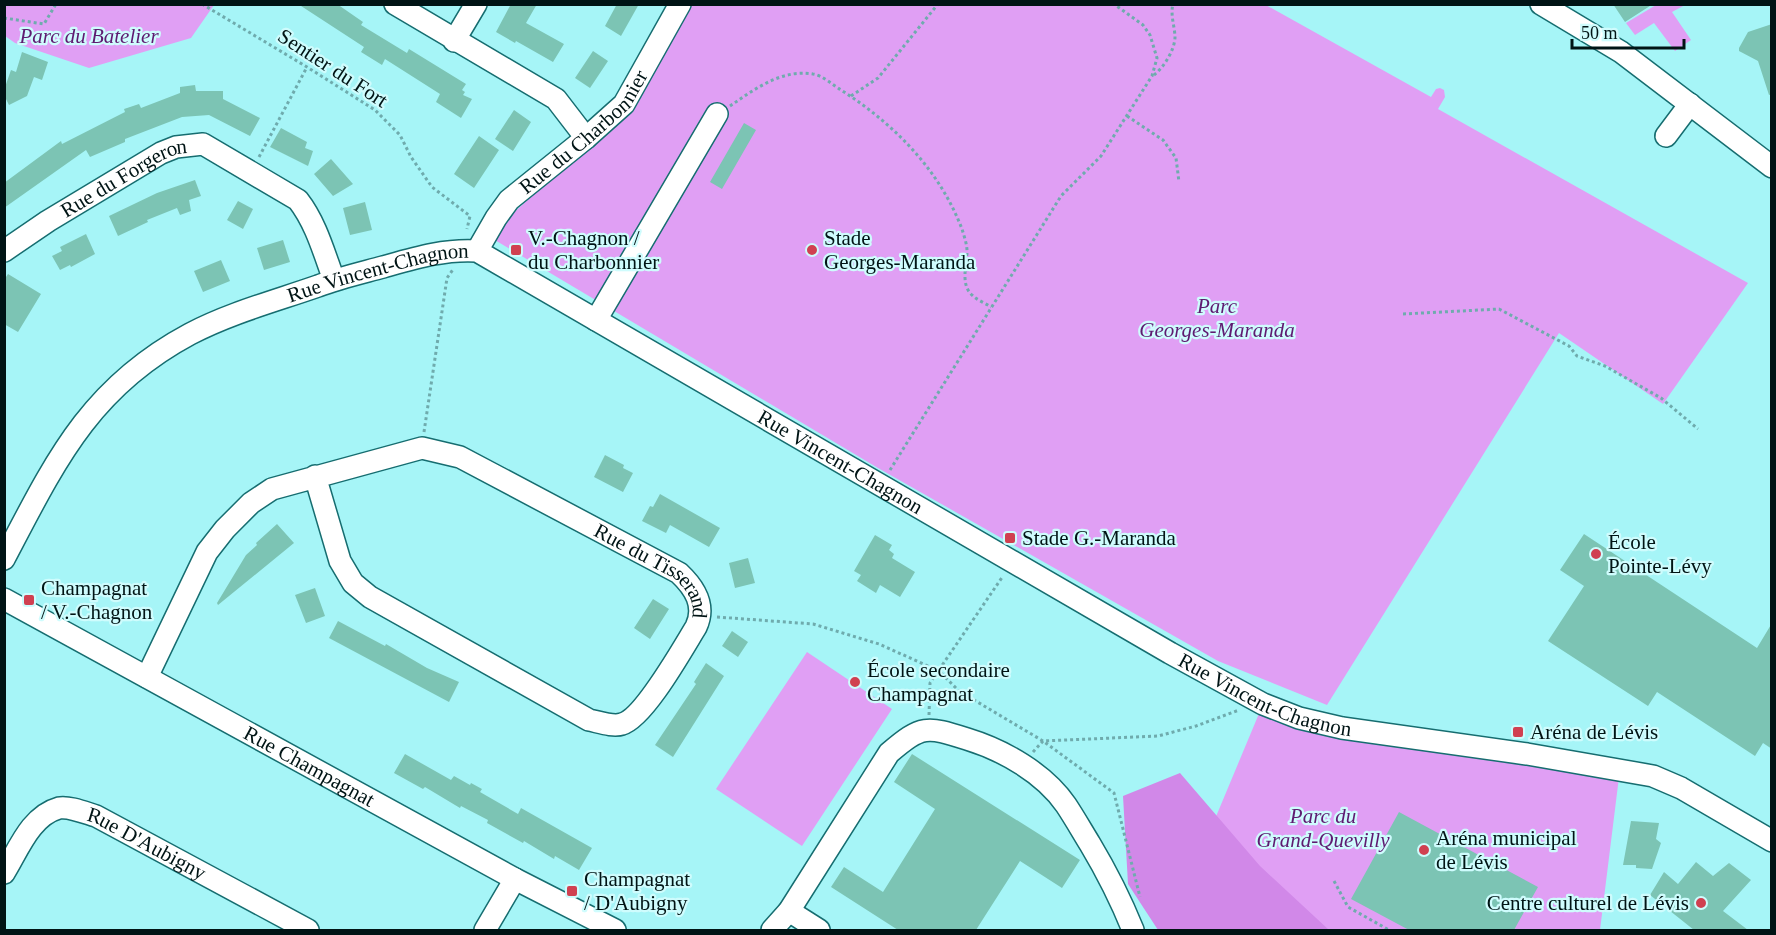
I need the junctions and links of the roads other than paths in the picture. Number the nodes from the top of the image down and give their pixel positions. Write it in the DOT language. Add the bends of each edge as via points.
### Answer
graph roads {
  1 [pos="395,4"];
  2 [pos="476,4"];
  3 [pos="680,4"];
  4 [pos="1541,4"];
  5 [pos="454,41"];
  6 [pos="1690,104"];
  7 [pos="717,114"];
  8 [pos="1666,136"];
  9 [pos="586,138"];
  10 [pos="1772,167"];
  11 [pos="4,251"];
  12 [pos="477,251"];
  13 [pos="334,280"];
  14 [pos="596,320"];
  15 [pos="315,476"];
  16 [pos="4,558"];
  17 [pos="4,599"];
  18 [pos="147,677"];
  19 [pos="1772,841"];
  20 [pos="4,873"];
  21 [pos="515,879"];
  22 [pos="789,911"];
  23 [pos="308,930"];
  24 [pos="485,930"];
  25 [pos="615,930"];
  26 [pos="772,930"];
  27 [pos="819,930"];
  28 [pos="1133,930"];
  1 -- 5 [label="street"];
  2 -- 5 [label="street"];
  3 -- 9 [label="street, Rue du Charbonnier" via="624,104"];
  4 -- 6 [label="street" via="1621,52"];
  5 -- 9 [label="street" via="556,99"];
  6 -- 8 [label="street"];
  6 -- 10 [label="street"];
  7 -- 14 [label="street"];
  9 -- 12 [label="street, Rue du Charbonnier" via="509,200"];
  11 -- 13 [label="street, Rue du Forgeron" via="161,153 203,144 298,200 308,212"];
  12 -- 13 [label="street, Rue Vincent-Chagnon" via="445,251"];
  12 -- 14 [label="street, Rue Vincent-Chagnon"];
  13 -- 16 [label="street, Rue Vincent-Chagnon" via="191,333 128,374 84,420 62,452"];
  14 -- 19 [label="street, Rue Vincent-Chagnon" via="1263,704 1342,728 1646,774 1681,788"];
  15 -- 15 [label="street, Rue du Tisserand" via="422,448 460,457 679,573 693,586 701,616 634,718 621,725 589,720 370,597 353,583 340,561"];
  15 -- 18 [label="street, Rue du Tisserand" via="272,489 225,529 207,552"];
  17 -- 18 [label="street, Rue Champagnat"];
  18 -- 21 [label="street, Rue Champagnat"];
  20 -- 23 [label="street, Rue D'Aubigny" via="33,824 60,808 76,810 96,816"];
  21 -- 24 [label="street"];
  21 -- 25 [label="street, Rue Champagnat"];
  22 -- 26 [label="street"];
  22 -- 27 [label="street"];
  22 -- 28 [label="street" via="888,753 906,738 929,728 980,743 1038,776 1065,803 1119,893"];
}
